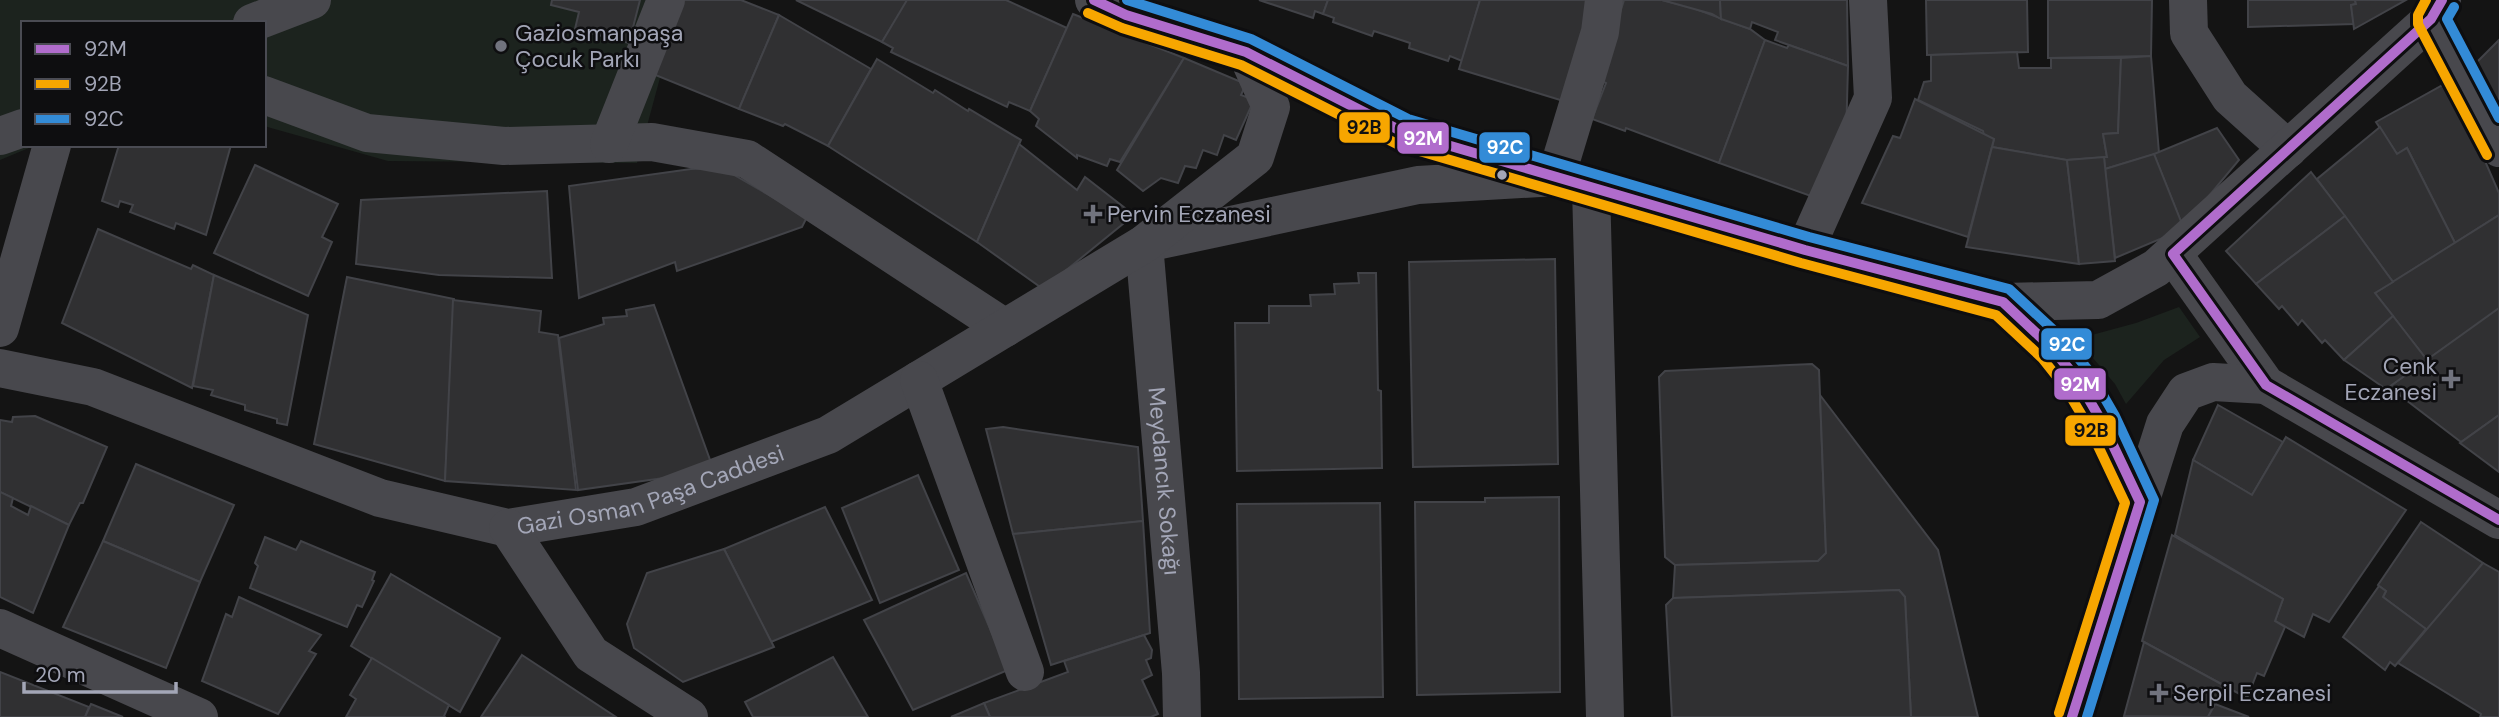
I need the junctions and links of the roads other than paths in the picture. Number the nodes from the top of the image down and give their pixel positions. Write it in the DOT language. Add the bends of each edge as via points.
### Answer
graph roads {
  1 [pos="312,0"];
  2 [pos="666,0"];
  3 [pos="1094,0"];
  4 [pos="1604,0"];
  5 [pos="1868,0"];
  6 [pos="2188,0"];
  7 [pos="2436,10"];
  8 [pos="257,21"];
  9 [pos="1246,52"];
  10 [pos="266,96"];
  11 [pos="21,129"];
  12 [pos="0,136"];
  13 [pos="609,144"];
  14 [pos="51,147"];
  15 [pos="2499,148"];
  16 [pos="2288,149"];
  17 [pos="1573,182"];
  18 [pos="1144,244"];
  19 [pos="1805,250"];
  20 [pos="2173,254"];
  21 [pos="2003,302"];
  22 [pos="0,328"];
  23 [pos="1005,328"];
  24 [pos="0,368"];
  25 [pos="919,380"];
  26 [pos="2266,385"];
  27 [pos="2140,502"];
  28 [pos="2499,520"];
  29 [pos="508,528"];
  30 [pos="0,628"];
  31 [pos="1025,672"];
  32 [pos="199,717"];
  33 [pos="689,717"];
  34 [pos="1182,717"];
  35 [pos="1605,717"];
  36 [pos="2072,717"];
  1 -- 8 [label="street"];
  2 -- 13 [label="street"];
  3 -- 9 [label="street" via="1126,15"];
  4 -- 17 [label="street"];
  5 -- 19 [label="street" via="1873,98"];
  6 -- 16 [label="street" via="2189,33 2230,97"];
  7 -- 15 [label="street"];
  7 -- 16 [label="street"];
  9 -- 17 [label="street" via="1404,132"];
  9 -- 18 [label="street" via="1271,107 1255,157"];
  10 -- 13 [label="street" via="367,133 505,146"];
  11 -- 12 [label="street"];
  13 -- 23 [label="street" via="652,142 747,159"];
  14 -- 22 [label="street"];
  16 -- 20 [label="street"];
  17 -- 18 [label="street" via="1418,185"];
  17 -- 19 [label="street"];
  17 -- 35 [label="street"];
  18 -- 23 [label="street, Gazi Osman Paşa Caddesi"];
  18 -- 34 [label="street, Meydancık Sokağı"];
  19 -- 21 [label="street"];
  20 -- 21 [label="street" via="2098,300"];
  20 -- 26 [label="street"];
  21 -- 27 [label="street" via="2077,379"];
  23 -- 25 [label="street, Gazi Osman Paşa Caddesi"];
  24 -- 29 [label="street, Gazi Osman Paşa Caddesi" via="93,387 380,498"];
  25 -- 29 [label="street, Gazi Osman Paşa Caddesi" via="828,435 636,507"];
  25 -- 31 [label="street"];
  26 -- 27 [label="street" via="2213,382 2186,392 2165,424"];
  26 -- 28 [label="street"];
  27 -- 36 [label="street"];
  29 -- 33 [label="street" via="591,654"];
  30 -- 32 [label="street"];
}
